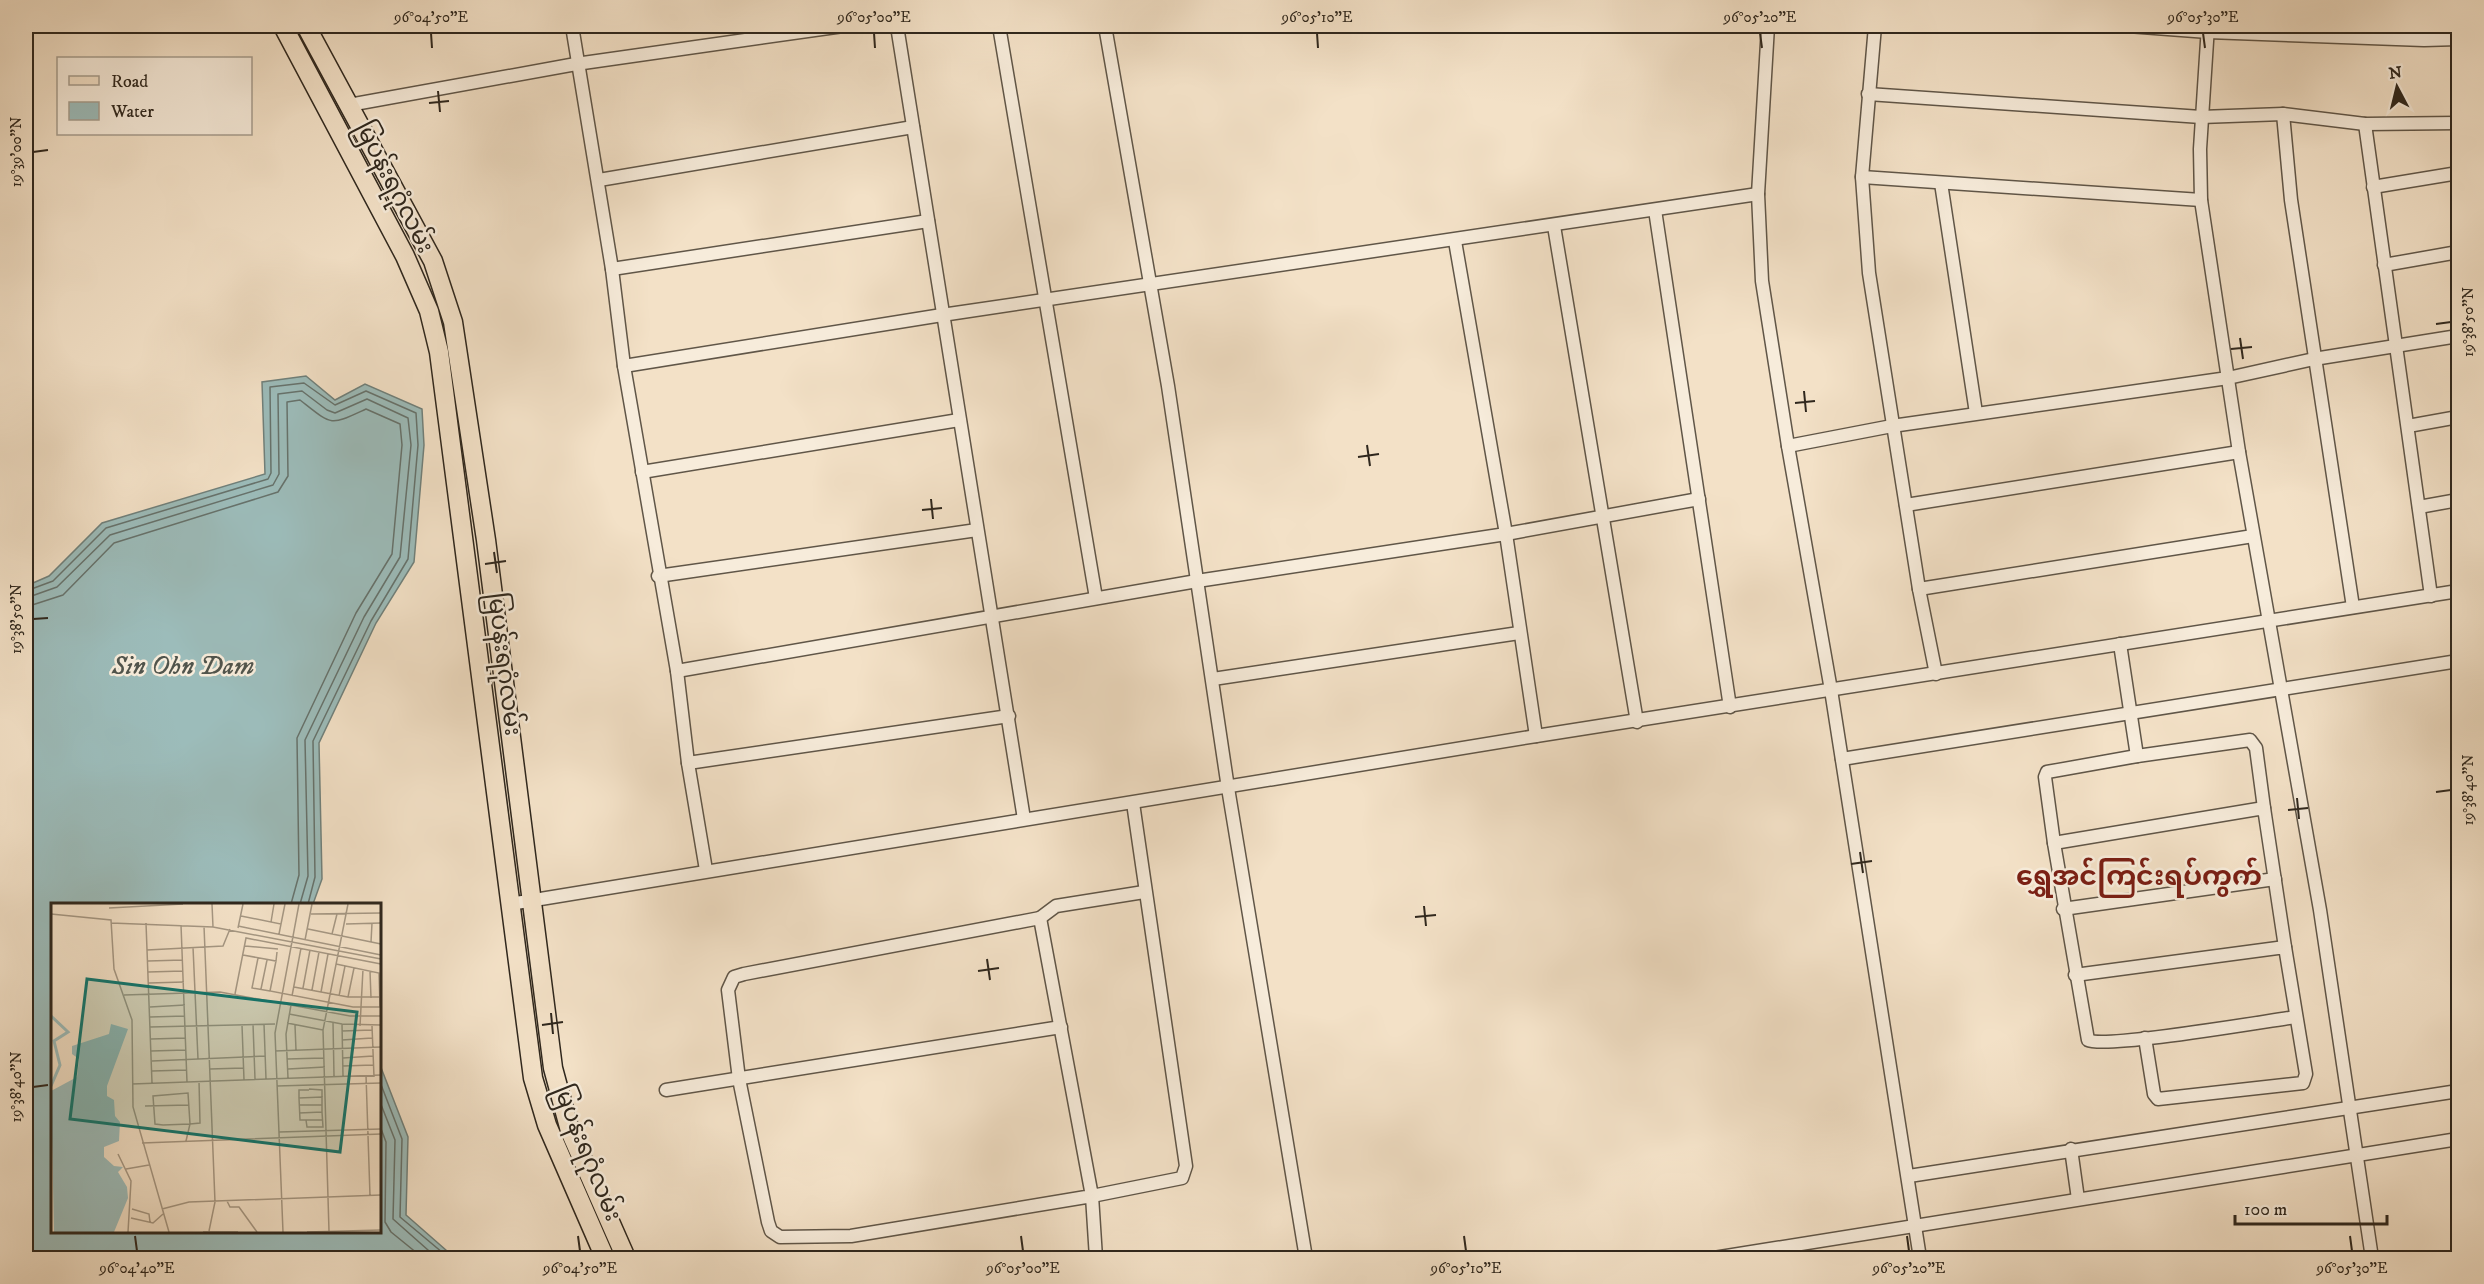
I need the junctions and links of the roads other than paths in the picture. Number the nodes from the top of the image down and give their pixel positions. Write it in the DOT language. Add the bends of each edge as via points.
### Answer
graph roads {
  1 [pos="283,26"];
  2 [pos="306,26"];
  3 [pos="572,26"];
  4 [pos="843,26"];
  5 [pos="897,26"];
  6 [pos="999,26"];
  7 [pos="1105,26"];
  8 [pos="1768,26"];
  9 [pos="1875,26"];
  10 [pos="2128,26"];
  11 [pos="2208,29"];
  12 [pos="2458,39"];
  13 [pos="576,64"];
  14 [pos="1868,94"];
  15 [pos="349,105"];
  16 [pos="2283,114"];
  17 [pos="2201,117"];
  18 [pos="2458,123"];
  19 [pos="2365,124"];
  20 [pos="913,127"];
  21 [pos="2458,173"];
  22 [pos="1862,177"];
  23 [pos="599,180"];
  24 [pos="1941,183"];
  25 [pos="2373,187"];
  26 [pos="1758,194"];
  27 [pos="2201,200"];
  28 [pos="1655,210"];
  29 [pos="928,220"];
  30 [pos="1554,226"];
  31 [pos="1455,241"];
  32 [pos="2458,252"];
  33 [pos="2384,265"];
  34 [pos="612,270"];
  35 [pos="1148,284"];
  36 [pos="1046,300"];
  37 [pos="942,315"];
  38 [pos="2458,336"];
  39 [pos="2394,347"];
  40 [pos="2314,359"];
  41 [pos="624,366"];
  42 [pos="2228,378"];
  43 [pos="1976,413"];
  44 [pos="2458,417"];
  45 [pos="959,420"];
  46 [pos="1892,426"];
  47 [pos="2408,426"];
  48 [pos="1788,446"];
  49 [pos="2238,452"];
  50 [pos="642,472"];
  51 [pos="1699,499"];
  52 [pos="2458,500"];
  53 [pos="1906,505"];
  54 [pos="2419,507"];
  55 [pos="1604,517"];
  56 [pos="978,530"];
  57 [pos="1506,534"];
  58 [pos="2253,536"];
  59 [pos="658,576"];
  60 [pos="1197,580"];
  61 [pos="1919,589"];
  62 [pos="2458,591"];
  63 [pos="2431,596"];
  64 [pos="1096,598"];
  65 [pos="2353,607"];
  66 [pos="992,618"];
  67 [pos="2267,621"];
  68 [pos="1520,633"];
  69 [pos="2120,644"];
  70 [pos="2458,661"];
  71 [pos="677,671"];
  72 [pos="1936,674"];
  73 [pos="1213,680"];
  74 [pos="2278,687"];
  75 [pos="1831,690"];
  76 [pos="1730,707"];
  77 [pos="2132,713"];
  78 [pos="1009,716"];
  79 [pos="1637,722"];
  80 [pos="1536,736"];
  81 [pos="2137,756"];
  82 [pos="1842,759"];
  83 [pos="688,763"];
  84 [pos="1228,788"];
  85 [pos="1133,803"];
  86 [pos="2264,808"];
  87 [pos="1024,819"];
  88 [pos="2054,843"];
  89 [pos="706,870"];
  90 [pos="2275,879"];
  91 [pos="1144,892"];
  92 [pos="531,900"];
  93 [pos="510,904"];
  94 [pos="2063,909"];
  95 [pos="1040,918"];
  96 [pos="2284,947"];
  97 [pos="2075,975"];
  98 [pos="2296,1017"];
  99 [pos="1062,1027"];
  100 [pos="2145,1038"];
  101 [pos="739,1079"];
  102 [pos="666,1090"];
  103 [pos="2458,1091"];
  104 [pos="2348,1108"];
  105 [pos="2458,1139"];
  106 [pos="2071,1149"];
  107 [pos="2354,1155"];
  108 [pos="1909,1176"];
  109 [pos="1092,1196"];
  110 [pos="2078,1199"];
  111 [pos="1915,1225"];
  112 [pos="605,1258"];
  113 [pos="626,1258"];
  114 [pos="1096,1258"];
  115 [pos="1306,1258"];
  116 [pos="1714,1258"];
  117 [pos="1920,1258"];
  118 [pos="2372,1258"];
  1 -- 93 [label="main road, မြပန်းရဂုံလမ်း" via="405,256 429,311 439,352"];
  2 -- 15 [label="main road, မြပန်းရဂုံလမ်း"];
  3 -- 13 [label="street"];
  4 -- 13 [label="street"];
  5 -- 20 [label="street"];
  6 -- 36 [label="street"];
  7 -- 35 [label="street"];
  8 -- 26 [label="street"];
  9 -- 14 [label="street"];
  10 -- 11 [label="street"];
  11 -- 12 [label="street"];
  11 -- 17 [label="street"];
  13 -- 15 [label="street"];
  13 -- 23 [label="street"];
  14 -- 17 [label="street"];
  14 -- 22 [label="street"];
  15 -- 92 [label="main road, မြပန်းရဂုံလမ်း" via="434,261 453,322 486,540"];
  16 -- 17 [label="street"];
  16 -- 19 [label="street"];
  16 -- 40 [label="street"];
  17 -- 27 [label="street"];
  18 -- 19 [label="street"];
  19 -- 25 [label="street"];
  20 -- 23 [label="street"];
  20 -- 29 [label="street"];
  21 -- 25 [label="street"];
  22 -- 24 [label="street"];
  22 -- 46 [label="street" via="1869,273"];
  23 -- 34 [label="street"];
  24 -- 27 [label="street"];
  24 -- 43 [label="street"];
  25 -- 33 [label="street"];
  26 -- 28 [label="street"];
  26 -- 48 [label="street" via="1762,281"];
  27 -- 42 [label="street"];
  28 -- 30 [label="street"];
  28 -- 51 [label="street"];
  29 -- 34 [label="street"];
  29 -- 37 [label="street"];
  30 -- 31 [label="street"];
  30 -- 55 [label="street"];
  31 -- 35 [label="street"];
  31 -- 57 [label="street"];
  32 -- 33 [label="street"];
  33 -- 39 [label="street"];
  34 -- 41 [label="street"];
  35 -- 36 [label="street"];
  35 -- 60 [label="street" via="1168,386"];
  36 -- 37 [label="street"];
  36 -- 64 [label="street"];
  37 -- 41 [label="street"];
  37 -- 45 [label="street"];
  38 -- 39 [label="street"];
  39 -- 40 [label="street"];
  39 -- 47 [label="street"];
  40 -- 42 [label="street"];
  40 -- 65 [label="street"];
  41 -- 50 [label="street"];
  42 -- 43 [label="street"];
  42 -- 49 [label="street"];
  43 -- 46 [label="street"];
  44 -- 47 [label="street"];
  45 -- 50 [label="street"];
  45 -- 56 [label="street"];
  46 -- 48 [label="street"];
  46 -- 53 [label="street"];
  47 -- 54 [label="street"];
  48 -- 75 [label="street"];
  49 -- 53 [label="street"];
  49 -- 58 [label="street"];
  50 -- 59 [label="street"];
  51 -- 55 [label="street"];
  51 -- 76 [label="street"];
  52 -- 54 [label="street"];
  53 -- 61 [label="street"];
  54 -- 63 [label="street"];
  55 -- 57 [label="street"];
  55 -- 79 [label="street"];
  56 -- 59 [label="street"];
  56 -- 66 [label="street"];
  57 -- 60 [label="street"];
  57 -- 68 [label="street"];
  58 -- 61 [label="street"];
  58 -- 67 [label="street"];
  59 -- 71 [label="street"];
  60 -- 64 [label="street"];
  60 -- 73 [label="street"];
  61 -- 72 [label="street"];
  62 -- 63 [label="street"];
  63 -- 65 [label="street"];
  64 -- 66 [label="street"];
  65 -- 67 [label="street"];
  66 -- 71 [label="street"];
  66 -- 78 [label="street"];
  67 -- 69 [label="street"];
  67 -- 74 [label="street"];
  68 -- 73 [label="street"];
  68 -- 80 [label="street"];
  69 -- 72 [label="street"];
  69 -- 77 [label="street"];
  70 -- 74 [label="street"];
  71 -- 83 [label="street"];
  72 -- 75 [label="street"];
  73 -- 84 [label="street"];
  74 -- 77 [label="street"];
  74 -- 104 [label="street" via="2320,910"];
  75 -- 76 [label="street"];
  75 -- 82 [label="street"];
  76 -- 79 [label="street"];
  77 -- 81 [label="street"];
  77 -- 82 [label="street"];
  78 -- 83 [label="street"];
  78 -- 87 [label="street"];
  79 -- 80 [label="street"];
  80 -- 84 [label="street"];
  81 -- 86 [label="street" via="2250,740 2256,748"];
  81 -- 88 [label="street" via="2047,772"];
  82 -- 108 [label="street"];
  83 -- 89 [label="street"];
  84 -- 85 [label="street"];
  84 -- 115 [label="street"];
  85 -- 87 [label="street"];
  85 -- 91 [label="street"];
  86 -- 88 [label="street"];
  86 -- 90 [label="street"];
  87 -- 89 [label="street"];
  88 -- 94 [label="street"];
  89 -- 92 [label="street"];
  90 -- 94 [label="street"];
  90 -- 96 [label="street"];
  91 -- 95 [label="street" via="1056,906"];
  91 -- 109 [label="street" via="1186,1166 1182,1178 1175,1181"];
  92 -- 93 [label="street"];
  92 -- 113 [label="main road, မြပန်းရဂုံလမ်း" via="560,1101"];
  93 -- 112 [label="main road, မြပန်းရဂုံလမ်း" via="536,1092 550,1134"];
  94 -- 97 [label="street"];
  95 -- 99 [label="street"];
  95 -- 101 [label="street" via="734,977 728,990"];
  96 -- 97 [label="street"];
  96 -- 98 [label="street"];
  97 -- 100 [label="street" via="2088,1040 2102,1043"];
  98 -- 100 [label="street"];
  98 -- 100 [label="street" via="2306,1074 2298,1085 2158,1099"];
  99 -- 101 [label="street"];
  99 -- 109 [label="street"];
  101 -- 102 [label="street"];
  101 -- 109 [label="street" via="768,1222 771,1231 780,1237 851,1236"];
  103 -- 104 [label="street"];
  104 -- 106 [label="street"];
  104 -- 107 [label="street"];
  105 -- 107 [label="street"];
  106 -- 108 [label="street"];
  106 -- 110 [label="street"];
  107 -- 110 [label="street"];
  107 -- 118 [label="street"];
  108 -- 111 [label="street"];
  109 -- 114 [label="street"];
  110 -- 111 [label="street"];
  111 -- 116 [label="street"];
  111 -- 117 [label="street"];
}
